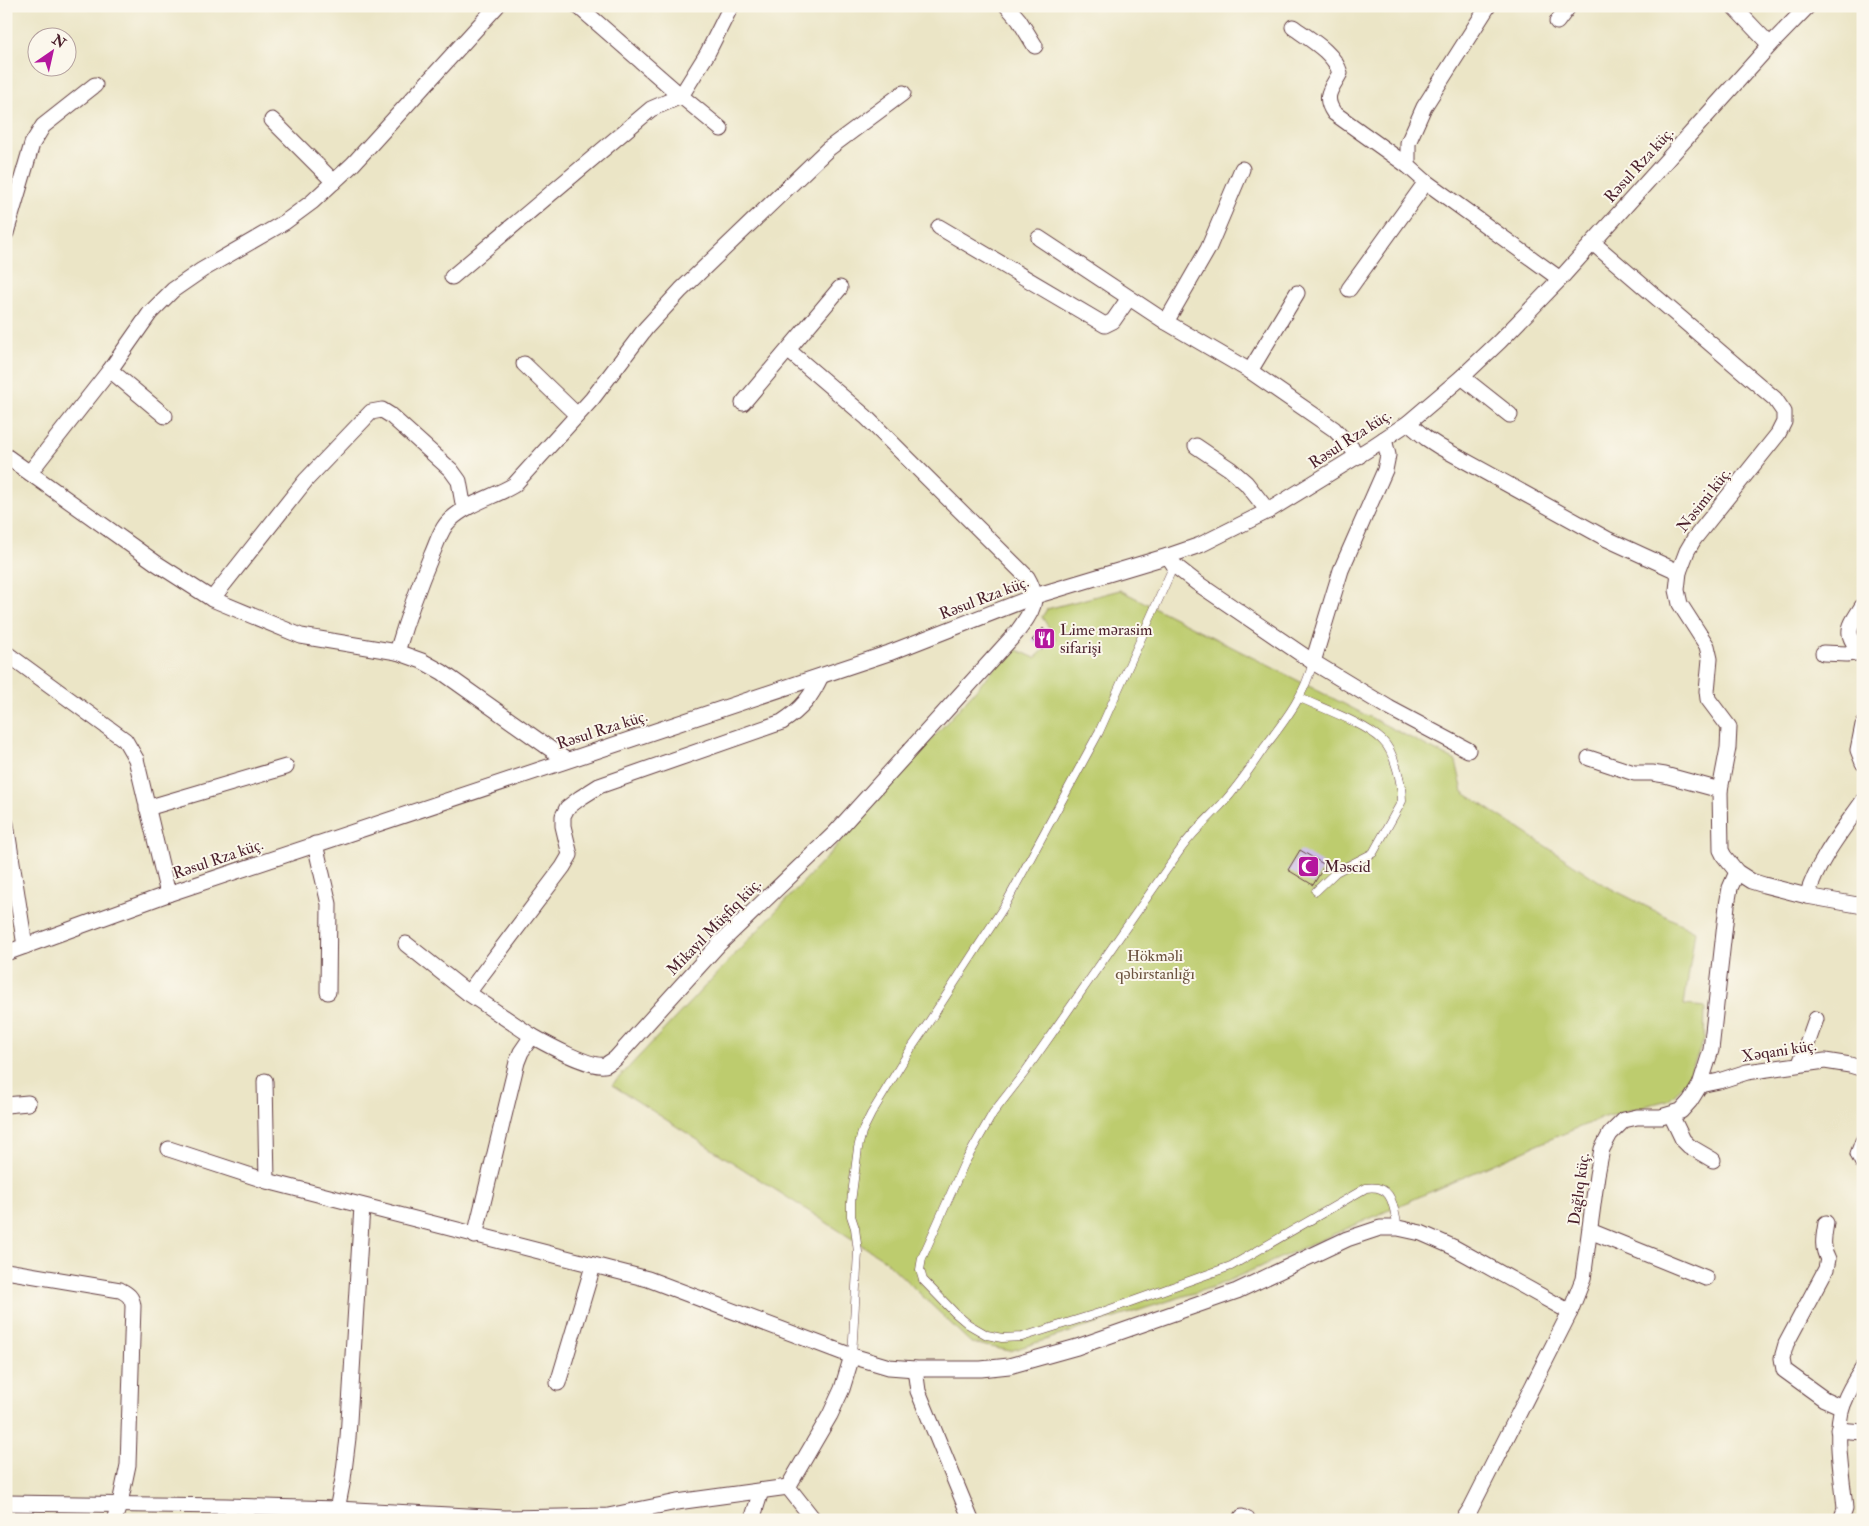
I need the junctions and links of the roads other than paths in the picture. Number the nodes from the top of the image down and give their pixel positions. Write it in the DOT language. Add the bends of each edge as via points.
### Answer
graph roads {
  1 [pos="497,6"];
  2 [pos="578,6"];
  3 [pos="731,6"];
  4 [pos="1007,6"];
  5 [pos="1569,6"];
  6 [pos="1732,6"];
  7 [pos="1808,6"];
  8 [pos="1487,8"];
  9 [pos="1557,22"];
  10 [pos="1293,27"];
  11 [pos="1770,45"];
  12 [pos="1035,46"];
  13 [pos="95,85"];
  14 [pos="903,93"];
  15 [pos="681,96"];
  16 [pos="272,120"];
  17 [pos="721,128"];
  18 [pos="1408,166"];
  19 [pos="1242,169"];
  20 [pos="334,182"];
  21 [pos="1426,182"];
  22 [pos="940,227"];
  23 [pos="6,233"];
  24 [pos="1039,238"];
  25 [pos="1593,243"];
  26 [pos="452,277"];
  27 [pos="1560,279"];
  28 [pos="840,288"];
  29 [pos="1349,289"];
  30 [pos="1297,293"];
  31 [pos="1129,298"];
  32 [pos="1166,322"];
  33 [pos="788,351"];
  34 [pos="524,364"];
  35 [pos="110,370"];
  36 [pos="1250,371"];
  37 [pos="1462,377"];
  38 [pos="743,403"];
  39 [pos="578,415"];
  40 [pos="1510,415"];
  41 [pos="165,416"];
  42 [pos="1408,423"];
  43 [pos="1384,439"];
  44 [pos="1196,446"];
  45 [pos="6,456"];
  46 [pos="1359,456"];
  47 [pos="30,472"];
  48 [pos="464,509"];
  49 [pos="1268,511"];
  50 [pos="1171,561"];
  51 [pos="1679,572"];
  52 [pos="1035,596"];
  53 [pos="212,599"];
  54 [pos="1863,605"];
  55 [pos="396,652"];
  56 [pos="1823,652"];
  57 [pos="6,653"];
  58 [pos="1862,653"];
  59 [pos="1313,662"];
  60 [pos="821,676"];
  61 [pos="1300,698"];
  62 [pos="1863,725"];
  63 [pos="1468,750"];
  64 [pos="1589,758"];
  65 [pos="566,760"];
  66 [pos="1863,763"];
  67 [pos="286,767"];
  68 [pos="1720,790"];
  69 [pos="1863,800"];
  70 [pos="148,808"];
  71 [pos="6,824"];
  72 [pos="316,844"];
  73 [pos="1737,872"];
  74 [pos="1316,891"];
  75 [pos="168,894"];
  76 [pos="1808,896"];
  77 [pos="1863,906"];
  78 [pos="406,944"];
  79 [pos="25,946"];
  80 [pos="6,953"];
  81 [pos="328,992"];
  82 [pos="468,993"];
  83 [pos="1816,1019"];
  84 [pos="532,1036"];
  85 [pos="1800,1064"];
  86 [pos="1863,1069"];
  87 [pos="265,1081"];
  88 [pos="1700,1085"];
  89 [pos="28,1104"];
  90 [pos="6,1105"];
  91 [pos="1671,1115"];
  92 [pos="1863,1142"];
  93 [pos="169,1149"];
  94 [pos="1713,1160"];
  95 [pos="1863,1163"];
  96 [pos="267,1181"];
  97 [pos="362,1206"];
  98 [pos="1826,1222"];
  99 [pos="1398,1228"];
  100 [pos="1590,1232"];
  101 [pos="475,1236"];
  102 [pos="593,1266"];
  103 [pos="6,1271"];
  104 [pos="1706,1278"];
  105 [pos="1570,1312"];
  106 [pos="852,1356"];
  107 [pos="1863,1368"];
  108 [pos="915,1369"];
  109 [pos="558,1383"];
  110 [pos="1842,1407"];
  111 [pos="1838,1430"];
  112 [pos="1863,1432"];
  113 [pos="788,1487"];
  114 [pos="761,1491"];
  115 [pos="6,1503"];
  116 [pos="120,1504"];
  117 [pos="226,1513"];
  118 [pos="336,1514"];
  119 [pos="562,1518"];
  120 [pos="114,1520"];
  121 [pos="752,1520"];
  122 [pos="814,1520"];
  123 [pos="971,1520"];
  124 [pos="1463,1520"];
  125 [pos="1841,1520"];
  1 -- 20 [label="street"];
  2 -- 15 [label="street"];
  3 -- 15 [label="street"];
  4 -- 12 [label="street"];
  5 -- 9 [label="street"];
  6 -- 11 [label="street"];
  7 -- 11 [label="street, Rəsul Rza küç."];
  8 -- 18 [label="street" via="1424,106 1408,143"];
  10 -- 18 [label="street" via="1328,54 1338,66 1340,73 1328,94 1328,104 1334,113"];
  11 -- 25 [label="street, Rəsul Rza küç."];
  13 -- 23 [label="street" via="43,126 32,144"];
  14 -- 39 [label="street" via="828,149 681,290 646,328"];
  15 -- 17 [label="street"];
  15 -- 26 [label="street" via="652,109"];
  16 -- 20 [label="street"];
  18 -- 21 [label="street"];
  19 -- 32 [label="street" via="1208,249"];
  20 -- 35 [label="street" via="285,222 173,290 150,313"];
  21 -- 27 [label="street"];
  21 -- 29 [label="street"];
  22 -- 31 [label="street" via="1105,325 1113,321"];
  24 -- 31 [label="street"];
  25 -- 27 [label="street, Rəsul Rza küç."];
  25 -- 51 [label="street, Nəsimi küç." via="1775,399 1784,412 1784,422 1778,434 1694,539"];
  27 -- 37 [label="street, Rəsul Rza küç."];
  28 -- 33 [label="street"];
  30 -- 36 [label="street"];
  31 -- 32 [label="street"];
  32 -- 36 [label="street"];
  33 -- 38 [label="street"];
  33 -- 52 [label="street" via="866,417 1027,577"];
  34 -- 39 [label="street"];
  35 -- 41 [label="street"];
  35 -- 47 [label="street"];
  36 -- 46 [label="street" via="1334,429"];
  37 -- 40 [label="street"];
  37 -- 42 [label="street, Rəsul Rza küç."];
  39 -- 48 [label="street" via="514,485"];
  42 -- 43 [label="street, Rəsul Rza küç."];
  42 -- 51 [label="street" via="1440,447 1607,539"];
  43 -- 46 [label="street, Rəsul Rza küç."];
  43 -- 59 [label="street" via="1388,455 1385,470 1341,570"];
  44 -- 49 [label="street" via="1246,483"];
  45 -- 47 [label="street"];
  46 -- 49 [label="street, Rəsul Rza küç."];
  47 -- 53 [label="street" via="156,563"];
  48 -- 53 [label="street" via="459,481 451,470 390,415 382,410 371,412 306,480"];
  48 -- 55 [label="street" via="448,521 440,534 411,604"];
  49 -- 50 [label="street, Rəsul Rza küç."];
  50 -- 52 [label="street, Rəsul Rza küç."];
  50 -- 59 [label="street" via="1197,584"];
  50 -- 106 [label="lane" via="1099,732 1005,905 910,1050 862,1132 851,1202 858,1252"];
  51 -- 68 [label="street, Nəsimi küç." via="1677,590 1680,604 1707,646 1710,659 1708,699 1729,727"];
  52 -- 60 [label="street, Rəsul Rza küç."];
  52 -- 84 [label="street, Mikayıl Müşfiq küç." via="1034,606 1017,632 834,834 719,944 615,1058 606,1065 594,1065"];
  53 -- 55 [label="street" via="301,636"];
  54 -- 58 [label="street" via="1850,625 1849,635"];
  55 -- 65 [label="street" via="442,672"];
  56 -- 58 [label="street"];
  57 -- 70 [label="street" via="125,740 136,759"];
  59 -- 61 [label="lane"];
  59 -- 63 [label="street"];
  60 -- 65 [label="street, Rəsul Rza küç."];
  60 -- 82 [label="street" via="798,711 782,722 599,786 567,808 563,826 570,855"];
  61 -- 74 [label="lane" via="1382,740 1392,752 1402,792 1402,801 1373,853 1336,872"];
  61 -- 99 [label="lane" via="1239,784 1183,846 993,1114 964,1164 922,1258 920,1270 923,1280 968,1324 987,1335 1022,1337 1231,1266 1366,1188 1377,1187 1390,1196"];
  62 -- 66 [label="street" via="1858,750"];
  64 -- 68 [label="street" via="1634,773 1665,775"];
  65 -- 72 [label="street, Rəsul Rza küç."];
  67 -- 70 [label="street"];
  68 -- 73 [label="street, Nəsimi küç." via="1720,850"];
  69 -- 76 [label="street" via="1822,860"];
  70 -- 75 [label="street"];
  71 -- 79 [label="street"];
  72 -- 75 [label="street, Rəsul Rza küç."];
  72 -- 81 [label="street" via="328,904"];
  73 -- 76 [label="street, Nəsimi küç." via="1764,885"];
  73 -- 88 [label="street" via="1727,905 1711,1050"];
  75 -- 79 [label="street, Rəsul Rza küç."];
  76 -- 77 [label="street, Nəsimi küç."];
  78 -- 82 [label="street, Mikayıl Müşfiq küç."];
  79 -- 80 [label="street, Rəsul Rza küç."];
  82 -- 84 [label="street, Mikayıl Müşfiq küç."];
  83 -- 85 [label="street"];
  84 -- 101 [label="street" via="517,1062"];
  85 -- 86 [label="street, Xəqani küç." via="1825,1061"];
  85 -- 88 [label="street, Xəqani küç." via="1747,1072"];
  87 -- 96 [label="street"];
  88 -- 91 [label="street" via="1690,1101"];
  89 -- 90 [label="street"];
  91 -- 94 [label="street" via="1688,1146"];
  91 -- 100 [label="street, Dağlıq küç." via="1624,1120 1610,1134 1602,1149"];
  92 -- 95 [label="street" via="1858,1154"];
  93 -- 96 [label="street"];
  96 -- 97 [label="street"];
  97 -- 101 [label="street"];
  97 -- 118 [label="street" via="348,1438"];
  98 -- 110 [label="street" via="1823,1241 1823,1252 1828,1259 1826,1269 1786,1344 1782,1358 1784,1370"];
  99 -- 105 [label="street" via="1421,1233 1453,1247"];
  99 -- 108 [label="street" via="1380,1228 1347,1239 1238,1291 1077,1347 1009,1366"];
  100 -- 104 [label="street"];
  100 -- 105 [label="street, Dağlıq küç." via="1583,1279"];
  101 -- 102 [label="street"];
  102 -- 106 [label="street" via="648,1279"];
  102 -- 109 [label="street"];
  103 -- 116 [label="street" via="120,1290 132,1298 128,1465"];
  105 -- 124 [label="street, Dağlıq küç."];
  106 -- 108 [label="street" via="889,1367"];
  106 -- 113 [label="street" via="830,1415"];
  107 -- 110 [label="street"];
  108 -- 123 [label="street" via="918,1391"];
  110 -- 111 [label="street"];
  111 -- 112 [label="street"];
  111 -- 125 [label="street" via="1845,1509"];
  113 -- 114 [label="street"];
  113 -- 122 [label="street"];
  114 -- 119 [label="street" via="677,1502 608,1516"];
  114 -- 121 [label="street"];
  115 -- 116 [label="street"];
  116 -- 117 [label="street"];
  116 -- 120 [label="street"];
  117 -- 118 [label="street"];
  118 -- 119 [label="street"];
}
